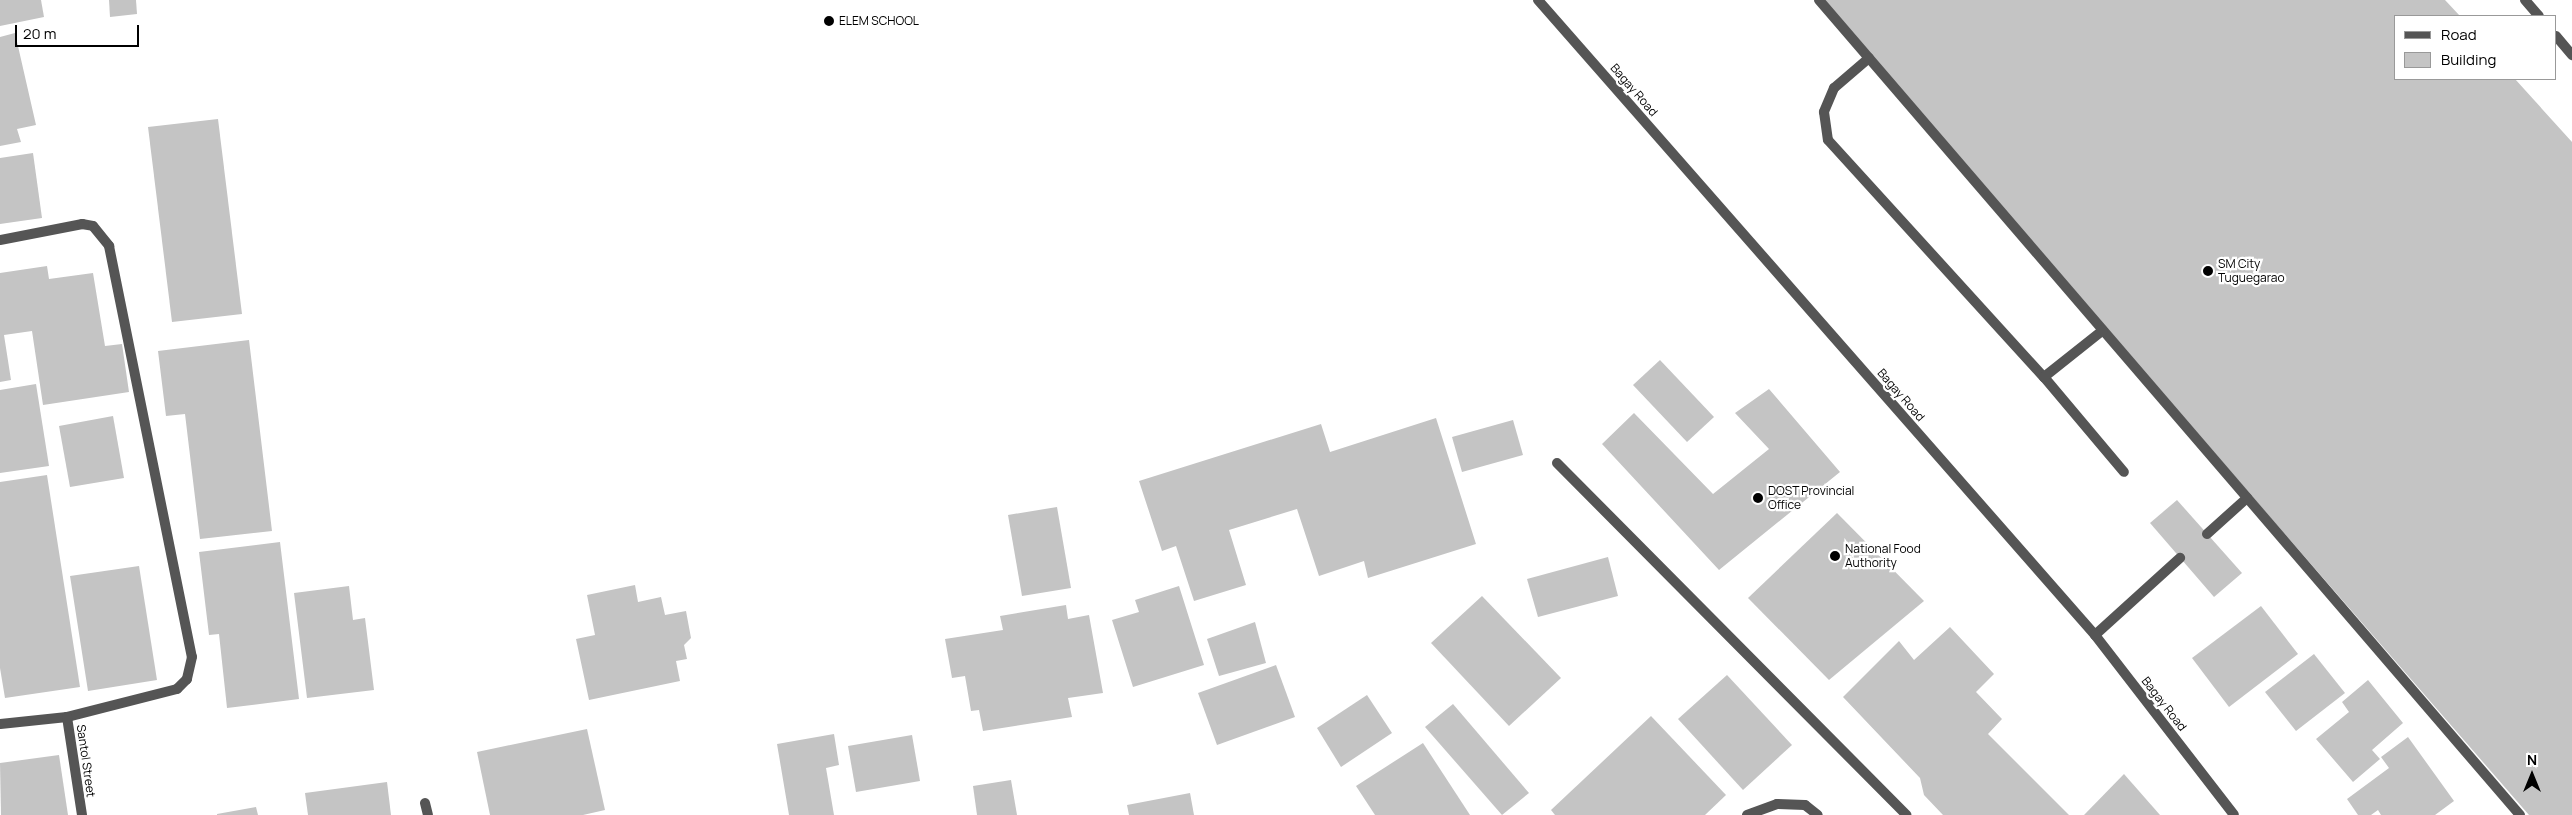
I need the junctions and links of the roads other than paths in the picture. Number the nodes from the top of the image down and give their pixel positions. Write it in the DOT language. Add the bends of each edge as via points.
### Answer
graph roads {
  1 [pos="1538,0"];
  2 [pos="1819,0"];
  3 [pos="2525,0"];
  4 [pos="2538,15"];
  5 [pos="2557,37"];
  6 [pos="2572,55"];
  7 [pos="1869,58"];
  8 [pos="0,240"];
  9 [pos="2103,330"];
  10 [pos="2044,376"];
  11 [pos="1557,463"];
  12 [pos="2124,472"];
  13 [pos="2247,498"];
  14 [pos="2207,534"];
  15 [pos="2180,558"];
  16 [pos="2095,635"];
  17 [pos="67,717"];
  18 [pos="0,724"];
  19 [pos="425,803"];
  20 [pos="82,815"];
  21 [pos="428,815"];
  22 [pos="1747,815"];
  23 [pos="1818,815"];
  24 [pos="1907,815"];
  25 [pos="2234,815"];
  26 [pos="2520,815"];
  1 -- 16 [label="street, Bagay Road"];
  2 -- 7 [label="street"];
  3 -- 4 [label="street"];
  5 -- 6 [label="street"];
  7 -- 9 [label="street"];
  7 -- 10 [label="street" via="1834,88 1824,112 1828,140"];
  8 -- 17 [label="street" via="82,224 93,226 109,246 192,657 187,679 177,689"];
  9 -- 10 [label="street"];
  9 -- 13 [label="street"];
  10 -- 12 [label="street"];
  11 -- 24 [label="street"];
  13 -- 14 [label="street"];
  13 -- 26 [label="street"];
  15 -- 16 [label="street"];
  16 -- 25 [label="street, Bagay Road"];
  17 -- 18 [label="street, Santol Street"];
  17 -- 20 [label="street, Santol Street"];
  19 -- 21 [label="street"];
  22 -- 23 [label="street" via="1777,804 1805,805"];
}
